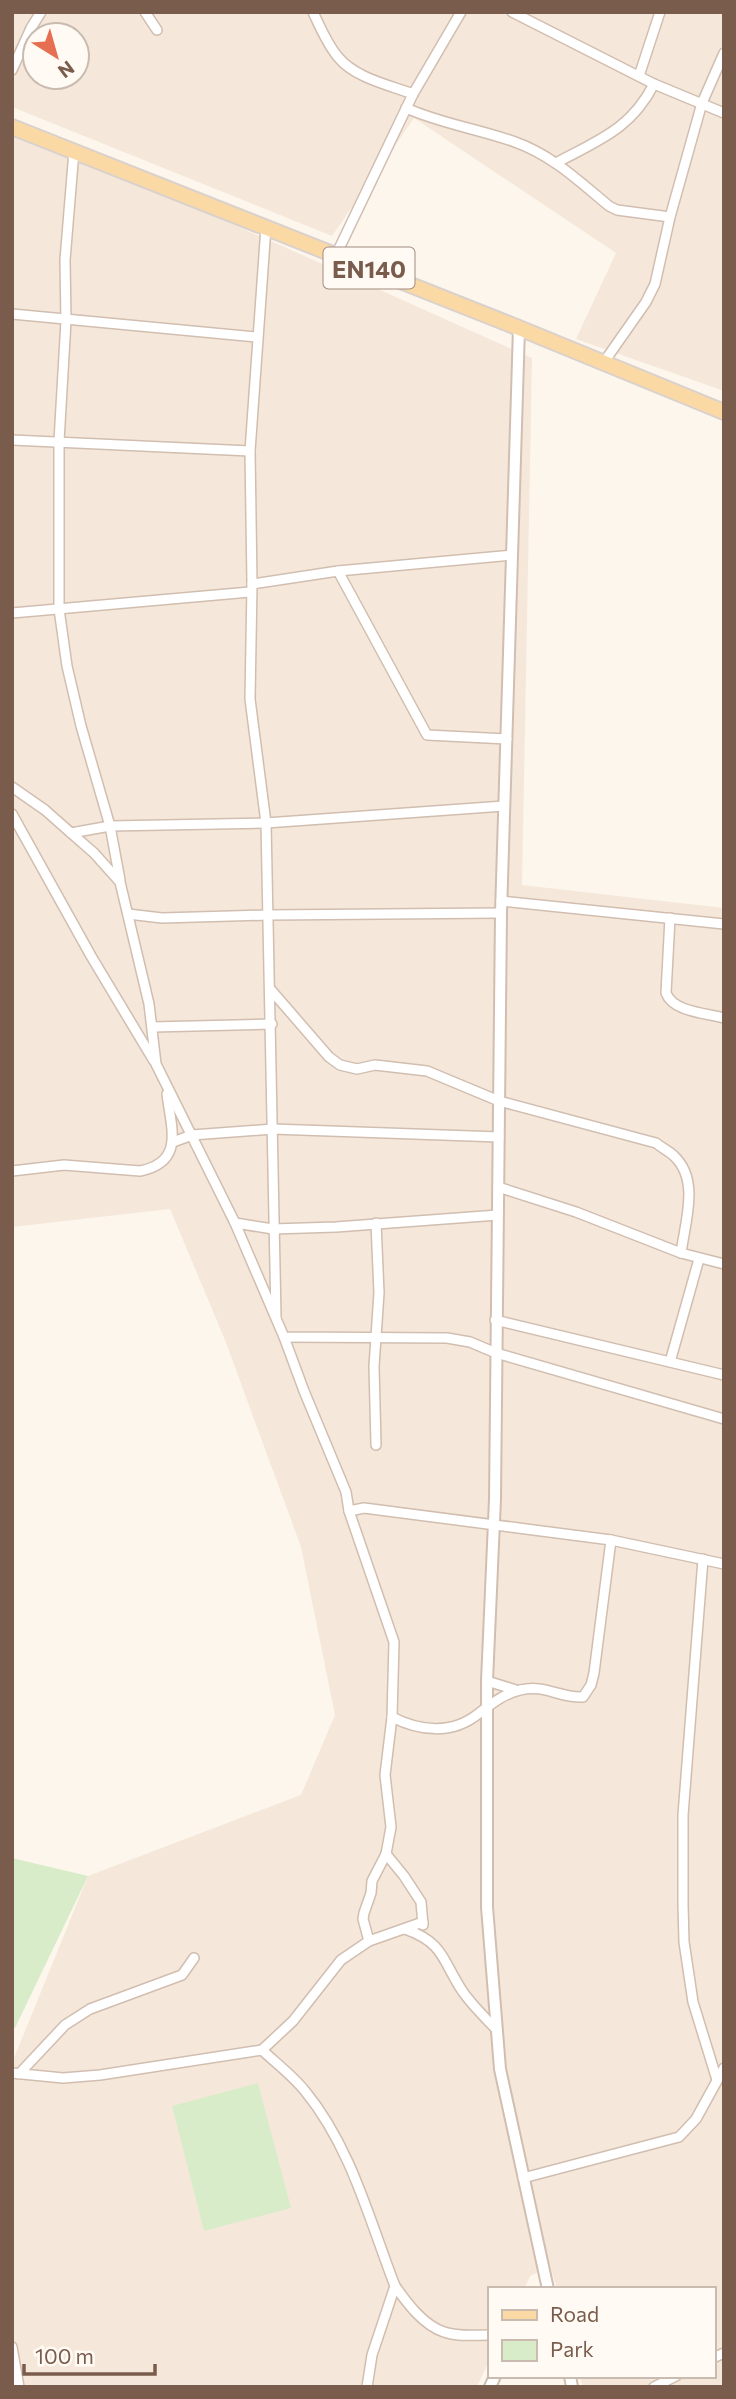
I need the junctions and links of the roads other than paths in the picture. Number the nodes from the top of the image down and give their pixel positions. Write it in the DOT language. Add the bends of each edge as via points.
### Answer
graph roads {
  1 [pos="41,12"];
  2 [pos="145,12"];
  3 [pos="313,12"];
  4 [pos="461,12"];
  5 [pos="512,12"];
  6 [pos="660,12"];
  7 [pos="157,30"];
  8 [pos="724,52"];
  9 [pos="12,70"];
  10 [pos="639,76"];
  11 [pos="654,83"];
  12 [pos="413,94"];
  13 [pos="702,103"];
  14 [pos="406,108"];
  15 [pos="724,113"];
  16 [pos="12,127"];
  17 [pos="74,151"];
  18 [pos="556,163"];
  19 [pos="670,217"];
  20 [pos="266,227"];
  21 [pos="335,255"];
  22 [pos="12,314"];
  23 [pos="66,321"];
  24 [pos="519,328"];
  25 [pos="257,337"];
  26 [pos="604,362"];
  27 [pos="724,412"];
  28 [pos="12,440"];
  29 [pos="59,441"];
  30 [pos="250,451"];
  31 [pos="512,555"];
  32 [pos="338,571"];
  33 [pos="251,588"];
  34 [pos="60,609"];
  35 [pos="12,613"];
  36 [pos="507,739"];
  37 [pos="12,787"];
  38 [pos="505,806"];
  39 [pos="12,814"];
  40 [pos="266,823"];
  41 [pos="110,826"];
  42 [pos="71,833"];
  43 [pos="120,882"];
  44 [pos="501,907"];
  45 [pos="128,914"];
  46 [pos="268,915"];
  47 [pos="670,918"];
  48 [pos="724,924"];
  49 [pos="271,990"];
  50 [pos="724,1018"];
  51 [pos="272,1024"];
  52 [pos="152,1027"];
  53 [pos="156,1064"];
  54 [pos="167,1089"];
  55 [pos="499,1101"];
  56 [pos="273,1129"];
  57 [pos="191,1135"];
  58 [pos="499,1137"];
  59 [pos="173,1142"];
  60 [pos="12,1171"];
  61 [pos="498,1187"];
  62 [pos="498,1215"];
  63 [pos="235,1223"];
  64 [pos="376,1223"];
  65 [pos="273,1229"];
  66 [pos="681,1252"];
  67 [pos="699,1259"];
  68 [pos="724,1264"];
  69 [pos="276,1317"];
  70 [pos="495,1320"];
  71 [pos="284,1337"];
  72 [pos="377,1337"];
  73 [pos="496,1353"];
  74 [pos="670,1362"];
  75 [pos="724,1375"];
  76 [pos="724,1419"];
  77 [pos="376,1445"];
  78 [pos="346,1492"];
  79 [pos="364,1508"];
  80 [pos="349,1511"];
  81 [pos="494,1524"];
  82 [pos="611,1540"];
  83 [pos="703,1559"];
  84 [pos="724,1564"];
  85 [pos="486,1681"];
  86 [pos="516,1690"];
  87 [pos="486,1707"];
  88 [pos="392,1717"];
  89 [pos="386,1854"];
  90 [pos="423,1922"];
  91 [pos="405,1929"];
  92 [pos="424,1936"];
  93 [pos="369,1941"];
  94 [pos="194,1958"];
  95 [pos="497,2030"];
  96 [pos="262,2050"];
  97 [pos="724,2068"];
  98 [pos="16,2073"];
  99 [pos="717,2080"];
  100 [pos="523,2178"];
  101 [pos="544,2273"];
  102 [pos="395,2286"];
  103 [pos="538,2287"];
  104 [pos="548,2287"];
  105 [pos="488,2335"];
  106 [pos="12,2347"];
  107 [pos="672,2378"];
  108 [pos="19,2387"];
  109 [pos="367,2387"];
  110 [pos="654,2387"];
  1 -- 9 [label="street"];
  2 -- 7 [label="street"];
  3 -- 12 [label="street" via="330,47 347,66"];
  4 -- 12 [label="street"];
  5 -- 10 [label="street"];
  6 -- 10 [label="street"];
  8 -- 13 [label="street"];
  10 -- 11 [label="street"];
  11 -- 13 [label="street"];
  11 -- 18 [label="street" via="644,103 621,126"];
  12 -- 14 [label="street"];
  13 -- 15 [label="street"];
  13 -- 19 [label="street"];
  14 -- 18 [label="street" via="432,120 516,142"];
  14 -- 21 [label="street"];
  16 -- 17 [label="main road, EN140"];
  17 -- 20 [label="main road, EN140"];
  17 -- 23 [label="street" via="65,260"];
  18 -- 19 [label="street" via="617,210"];
  19 -- 26 [label="street" via="655,284"];
  20 -- 21 [label="main road, EN140"];
  20 -- 25 [label="street"];
  21 -- 24 [label="main road, EN140"];
  22 -- 23 [label="street"];
  23 -- 25 [label="street"];
  23 -- 29 [label="street"];
  24 -- 26 [label="main road, EN140"];
  24 -- 31 [label="street"];
  25 -- 30 [label="street"];
  26 -- 27 [label="main road, EN140"];
  28 -- 29 [label="street"];
  29 -- 30 [label="street"];
  29 -- 34 [label="street"];
  30 -- 33 [label="street"];
  31 -- 32 [label="street"];
  31 -- 36 [label="street"];
  32 -- 33 [label="street"];
  32 -- 36 [label="street" via="427,735"];
  33 -- 34 [label="street"];
  33 -- 40 [label="street" via="250,699"];
  34 -- 35 [label="street"];
  34 -- 41 [label="street" via="67,666"];
  36 -- 38 [label="street"];
  37 -- 42 [label="street"];
  38 -- 40 [label="street"];
  38 -- 44 [label="street"];
  39 -- 53 [label="street"];
  40 -- 41 [label="street"];
  40 -- 46 [label="street"];
  41 -- 42 [label="street"];
  41 -- 43 [label="street"];
  42 -- 43 [label="street"];
  43 -- 45 [label="street"];
  44 -- 46 [label="street"];
  44 -- 47 [label="street"];
  44 -- 55 [label="street"];
  45 -- 46 [label="street" via="162,918"];
  45 -- 52 [label="street"];
  46 -- 49 [label="street"];
  47 -- 48 [label="street"];
  47 -- 50 [label="street" via="668,999"];
  49 -- 51 [label="street"];
  49 -- 55 [label="street" via="340,1065 427,1071"];
  51 -- 52 [label="street"];
  51 -- 56 [label="street"];
  52 -- 53 [label="street"];
  53 -- 54 [label="street"];
  54 -- 57 [label="street"];
  54 -- 59 [label="street"];
  55 -- 58 [label="street"];
  55 -- 66 [label="street" via="656,1143 675,1157 687,1173 689,1193"];
  56 -- 57 [label="street"];
  56 -- 58 [label="street"];
  56 -- 65 [label="street"];
  57 -- 59 [label="street"];
  57 -- 63 [label="street"];
  58 -- 61 [label="street"];
  59 -- 60 [label="street" via="162,1163 140,1171 57,1165"];
  61 -- 62 [label="street"];
  61 -- 66 [label="street"];
  62 -- 64 [label="street"];
  62 -- 70 [label="street"];
  63 -- 65 [label="street"];
  63 -- 69 [label="street"];
  64 -- 65 [label="street"];
  64 -- 72 [label="street"];
  65 -- 69 [label="street"];
  66 -- 67 [label="street"];
  67 -- 68 [label="street"];
  67 -- 74 [label="street"];
  69 -- 71 [label="street"];
  70 -- 73 [label="street"];
  70 -- 74 [label="street"];
  71 -- 72 [label="street"];
  71 -- 78 [label="street"];
  72 -- 73 [label="street" via="447,1338"];
  72 -- 77 [label="street"];
  73 -- 76 [label="street"];
  73 -- 81 [label="street"];
  74 -- 75 [label="street"];
  78 -- 79 [label="street"];
  78 -- 80 [label="street"];
  79 -- 80 [label="street"];
  79 -- 81 [label="street"];
  80 -- 88 [label="street" via="394,1642"];
  81 -- 82 [label="street"];
  81 -- 85 [label="street"];
  82 -- 83 [label="street"];
  82 -- 86 [label="street" via="594,1673 587,1692 571,1698 537,1687"];
  83 -- 84 [label="street"];
  83 -- 99 [label="street" via="683,1815 683,1905 692,2002"];
  85 -- 86 [label="street"];
  85 -- 87 [label="street"];
  86 -- 87 [label="street"];
  87 -- 88 [label="street" via="471,1719 434,1729 415,1728"];
  87 -- 95 [label="street" via="487,1907"];
  88 -- 89 [label="street" via="385,1774 391,1827"];
  89 -- 90 [label="street" via="421,1902"];
  89 -- 93 [label="street" via="372,1881 364,1913"];
  90 -- 91 [label="street"];
  90 -- 92 [label="street"];
  91 -- 92 [label="street"];
  91 -- 93 [label="street"];
  92 -- 95 [label="street" via="445,1959 463,1992"];
  93 -- 96 [label="street" via="341,1960 293,2021"];
  94 -- 98 [label="street" via="182,1975 90,2009 65,2025"];
  95 -- 100 [label="street" via="500,2069"];
  96 -- 98 [label="street" via="100,2075 64,2078"];
  96 -- 102 [label="street" via="303,2088 340,2142"];
  97 -- 99 [label="street"];
  99 -- 100 [label="street" via="696,2119 680,2137"];
  100 -- 101 [label="street"];
  101 -- 103 [label="street"];
  101 -- 104 [label="street"];
  102 -- 105 [label="street" via="410,2306 444,2332"];
  102 -- 109 [label="street" via="372,2355"];
  106 -- 108 [label="street"];
  107 -- 110 [label="street"];
}
